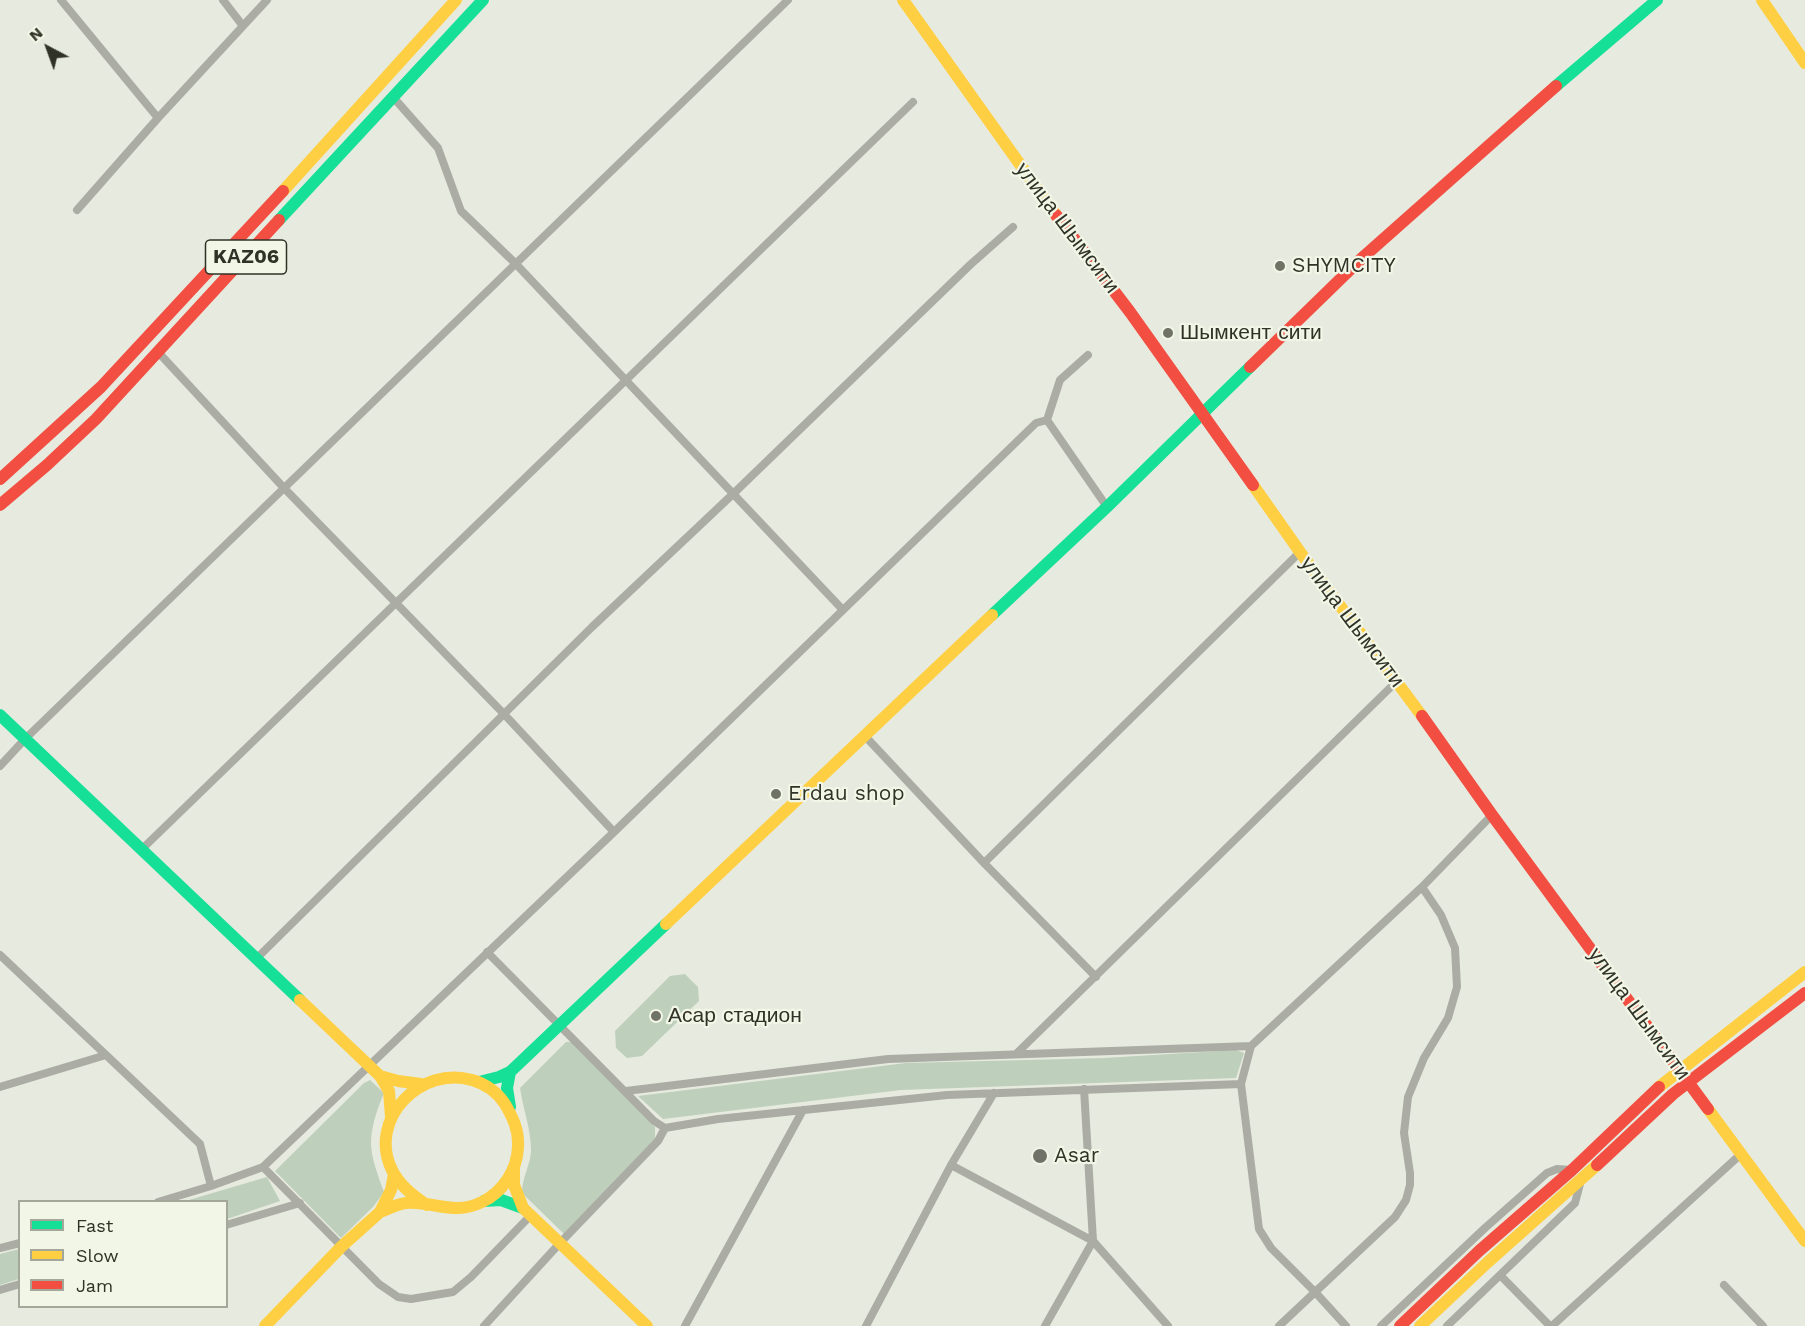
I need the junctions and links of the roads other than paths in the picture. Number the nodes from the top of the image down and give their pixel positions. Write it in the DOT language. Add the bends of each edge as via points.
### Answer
graph roads {
  1 [pos="61,0"];
  2 [pos="223,0"];
  3 [pos="267,0"];
  4 [pos="456,0"];
  5 [pos="483,0"];
  6 [pos="788,0"];
  7 [pos="903,0"];
  8 [pos="1657,0"];
  9 [pos="1762,0"];
  10 [pos="243,26"];
  11 [pos="1805,63"];
  12 [pos="393,98"];
  13 [pos="913,102"];
  14 [pos="158,118"];
  15 [pos="77,210"];
  16 [pos="1013,227"];
  17 [pos="515,263"];
  18 [pos="158,352"];
  19 [pos="1088,355"];
  20 [pos="626,380"];
  21 [pos="1201,415"];
  22 [pos="1047,420"];
  23 [pos="0,479"];
  24 [pos="284,488"];
  25 [pos="733,494"];
  26 [pos="0,505"];
  27 [pos="1107,507"];
  28 [pos="1300,552"];
  29 [pos="395,604"];
  30 [pos="843,610"];
  31 [pos="1397,681"];
  32 [pos="504,714"];
  33 [pos="0,715"];
  34 [pos="865,735"];
  35 [pos="25,739"];
  36 [pos="0,766"];
  37 [pos="1492,815"];
  38 [pos="614,832"];
  39 [pos="141,850"];
  40 [pos="984,863"];
  41 [pos="1422,887"];
  42 [pos="487,952"];
  43 [pos="0,955"];
  44 [pos="257,958"];
  45 [pos="1805,972"];
  46 [pos="1096,977"];
  47 [pos="1805,993"];
  48 [pos="560,1025"];
  49 [pos="1251,1046"];
  50 [pos="1016,1054"];
  51 [pos="106,1055"];
  52 [pos="367,1065"];
  53 [pos="1679,1070"];
  54 [pos="510,1072"];
  55 [pos="380,1076"];
  56 [pos="479,1082"];
  57 [pos="1689,1082"];
  58 [pos="421,1084"];
  59 [pos="1241,1084"];
  60 [pos="0,1087"];
  61 [pos="1084,1089"];
  62 [pos="626,1091"];
  63 [pos="994,1093"];
  64 [pos="803,1110"];
  65 [pos="511,1111"];
  66 [pos="391,1117"];
  67 [pos="665,1128"];
  68 [pos="1741,1154"];
  69 [pos="951,1165"];
  70 [pos="263,1167"];
  71 [pos="514,1169"];
  72 [pos="1572,1170"];
  73 [pos="394,1174"];
  74 [pos="1581,1180"];
  75 [pos="211,1186"];
  76 [pos="165,1200"];
  77 [pos="484,1202"];
  78 [pos="300,1203"];
  79 [pos="427,1205"];
  80 [pos="380,1212"];
  81 [pos="527,1212"];
  82 [pos="228,1223"];
  83 [pos="1093,1241"];
  84 [pos="1805,1241"];
  85 [pos="560,1243"];
  86 [pos="18,1244"];
  87 [pos="341,1247"];
  88 [pos="0,1248"];
  89 [pos="1501,1276"];
  90 [pos="18,1285"];
  91 [pos="1724,1285"];
  92 [pos="0,1290"];
  93 [pos="1315,1292"];
  94 [pos="265,1326"];
  95 [pos="484,1326"];
  96 [pos="647,1326"];
  97 [pos="685,1326"];
  98 [pos="866,1326"];
  99 [pos="1045,1326"];
  100 [pos="1168,1326"];
  101 [pos="1279,1326"];
  102 [pos="1346,1326"];
  103 [pos="1381,1326"];
  104 [pos="1400,1326"];
  105 [pos="1420,1326"];
  106 [pos="1447,1326"];
  107 [pos="1551,1326"];
  108 [pos="1763,1326"];
  1 -- 14 [label="street"];
  2 -- 10 [label="street"];
  3 -- 10 [label="street"];
  4 -- 23 [label="main road, KАZ06" via="101,387"];
  5 -- 12 [label="main road, KАZ06"];
  6 -- 17 [label="street"];
  7 -- 21 [label="main road, улица Шымсити"];
  8 -- 21 [label="main road" via="1361,259"];
  9 -- 11 [label="main road"];
  10 -- 14 [label="street"];
  12 -- 17 [label="street" via="438,148 460,211"];
  12 -- 18 [label="main road, KАZ06"];
  13 -- 20 [label="street"];
  14 -- 15 [label="street"];
  16 -- 25 [label="street"];
  17 -- 20 [label="street"];
  17 -- 24 [label="street"];
  18 -- 24 [label="street"];
  18 -- 26 [label="main road, KАZ06" via="96,419"];
  19 -- 22 [label="street" via="1060,380"];
  20 -- 25 [label="street"];
  20 -- 29 [label="street"];
  21 -- 27 [label="main road"];
  21 -- 28 [label="main road, улица Шымсити"];
  22 -- 27 [label="street"];
  22 -- 30 [label="street" via="1036,423"];
  24 -- 29 [label="street"];
  24 -- 35 [label="street"];
  25 -- 30 [label="street"];
  25 -- 32 [label="street"];
  27 -- 34 [label="main road"];
  28 -- 31 [label="main road, улица Шымсити"];
  28 -- 40 [label="street"];
  29 -- 32 [label="street"];
  29 -- 39 [label="street"];
  30 -- 38 [label="street"];
  31 -- 37 [label="main road, улица Шымсити"];
  31 -- 46 [label="street"];
  32 -- 38 [label="street"];
  32 -- 44 [label="street"];
  33 -- 35 [label="main road"];
  34 -- 40 [label="street"];
  34 -- 48 [label="main road"];
  35 -- 36 [label="street"];
  35 -- 39 [label="main road"];
  37 -- 41 [label="street"];
  37 -- 53 [label="main road, улица Шымсити"];
  38 -- 42 [label="street"];
  39 -- 44 [label="main road"];
  40 -- 46 [label="street"];
  41 -- 49 [label="street"];
  41 -- 93 [label="street" via="1441,915 1455,948 1456,987 1449,1018 1424,1059 1408,1097 1404,1133 1410,1185 1395,1217"];
  42 -- 48 [label="street"];
  42 -- 52 [label="street"];
  43 -- 51 [label="street"];
  44 -- 52 [label="main road"];
  45 -- 53 [label="main road"];
  46 -- 50 [label="street"];
  47 -- 57 [label="main road"];
  48 -- 54 [label="main road"];
  48 -- 62 [label="street"];
  49 -- 50 [label="street"];
  49 -- 59 [label="street"];
  50 -- 62 [label="street" via="888,1059"];
  51 -- 60 [label="street"];
  51 -- 75 [label="street" via="200,1144"];
  52 -- 55 [label="main road"];
  52 -- 70 [label="street"];
  53 -- 57 [label="main road, улица Шымсити"];
  53 -- 72 [label="main road"];
  54 -- 56 [label="main road"];
  54 -- 65 [label="main road" via="507,1088"];
  55 -- 58 [label="main road"];
  55 -- 66 [label="main road" via="389,1091"];
  56 -- 58 [label="main road" via="450,1076"];
  56 -- 65 [label="main road" via="492,1089"];
  57 -- 68 [label="main road, улица Шымсити"];
  57 -- 74 [label="main road"];
  58 -- 66 [label="main road"];
  59 -- 61 [label="street"];
  59 -- 93 [label="street" via="1258,1229 1271,1248"];
  61 -- 63 [label="street"];
  61 -- 83 [label="street"];
  62 -- 67 [label="street"];
  63 -- 64 [label="street"];
  63 -- 69 [label="street"];
  64 -- 67 [label="street"];
  64 -- 97 [label="street"];
  65 -- 71 [label="main road" via="519,1140"];
  66 -- 73 [label="main road" via="386,1146"];
  67 -- 85 [label="street" via="658,1142"];
  68 -- 84 [label="main road, улица Шымсити"];
  68 -- 107 [label="street"];
  69 -- 83 [label="street"];
  69 -- 98 [label="street"];
  70 -- 75 [label="street"];
  70 -- 78 [label="street"];
  71 -- 77 [label="main road"];
  71 -- 81 [label="main road" via="514,1185"];
  72 -- 103 [label="street" via="1547,1173"];
  72 -- 104 [label="main road"];
  73 -- 79 [label="main road" via="402,1187"];
  73 -- 80 [label="main road"];
  74 -- 89 [label="street" via="1575,1203"];
  74 -- 105 [label="main road"];
  75 -- 76 [label="street"];
  77 -- 79 [label="main road" via="455,1209"];
  77 -- 81 [label="main road" via="501,1200"];
  78 -- 82 [label="street"];
  78 -- 87 [label="street"];
  79 -- 80 [label="main road" via="404,1203"];
  80 -- 87 [label="main road"];
  81 -- 85 [label="main road"];
  81 -- 87 [label="street" via="471,1277 453,1292 411,1299 398,1297"];
  83 -- 99 [label="street"];
  83 -- 100 [label="street"];
  85 -- 95 [label="street"];
  85 -- 96 [label="main road"];
  86 -- 88 [label="street"];
  87 -- 94 [label="main road"];
  89 -- 106 [label="street"];
  89 -- 107 [label="street"];
  90 -- 92 [label="street"];
  91 -- 108 [label="street"];
  93 -- 101 [label="street"];
  93 -- 102 [label="street"];
}
